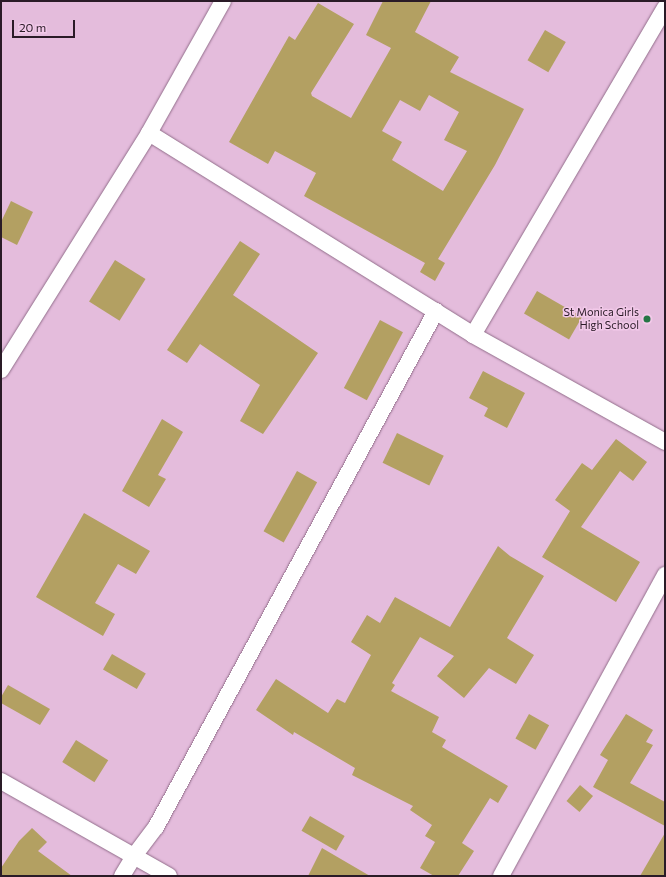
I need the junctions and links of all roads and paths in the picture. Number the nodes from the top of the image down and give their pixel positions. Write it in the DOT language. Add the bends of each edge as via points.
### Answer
graph roads {
  1 [pos="223,1"];
  2 [pos="665,8"];
  3 [pos="149,133"];
  4 [pos="436,312"];
  5 [pos="473,335"];
  6 [pos="3,362"];
  7 [pos="665,442"];
  8 [pos="665,575"];
  9 [pos="1,781"];
  10 [pos="134,856"];
  11 [pos="122,876"];
  12 [pos="169,876"];
  13 [pos="501,876"];
  1 -- 3 [label="street"];
  2 -- 5 [label="street"];
  3 -- 4 [label="street"];
  3 -- 6 [label="street"];
  4 -- 5 [label="street"];
  4 -- 10 [label="street" via="156,827"];
  5 -- 7 [label="street"];
  8 -- 13 [label="street"];
  9 -- 10 [label="street"];
  10 -- 11 [label="street"];
  10 -- 12 [label="street"];
}
